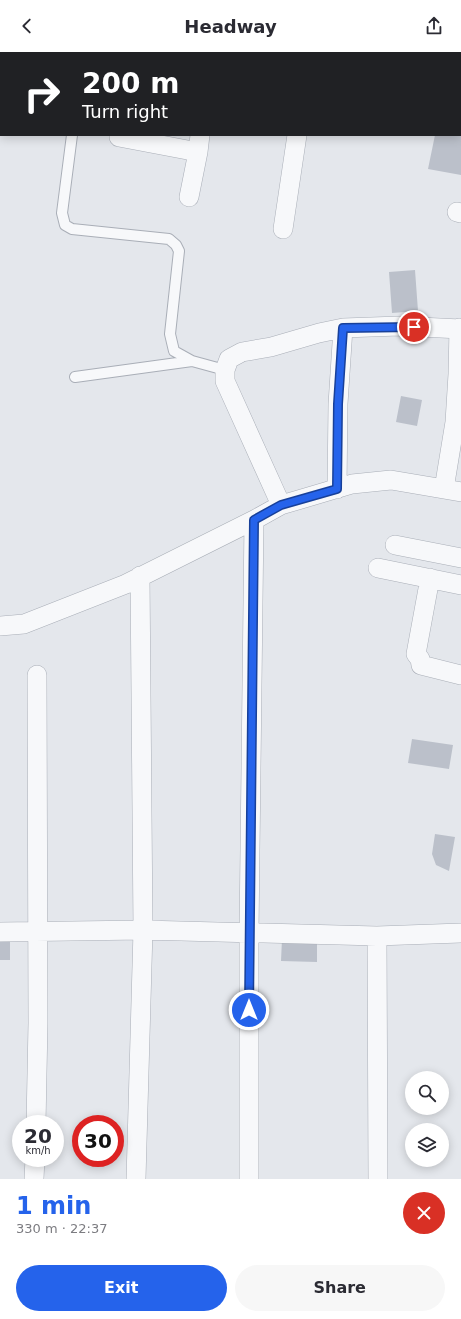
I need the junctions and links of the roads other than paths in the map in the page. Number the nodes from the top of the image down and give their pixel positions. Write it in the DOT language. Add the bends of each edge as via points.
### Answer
graph roads {
  1 [pos="72,136"];
  2 [pos="297,136"];
  3 [pos="119,137"];
  4 [pos="199,144"];
  5 [pos="189,197"];
  6 [pos="283,229"];
  7 [pos="343,328"];
  8 [pos="460,328"];
  9 [pos="192,361"];
  10 [pos="225,370"];
  11 [pos="75,377"];
  12 [pos="337,489"];
  13 [pos="452,491"];
  14 [pos="281,505"];
  15 [pos="254,520"];
  16 [pos="395,545"];
  17 [pos="461,558"];
  18 [pos="378,568"];
  19 [pos="140,576"];
  20 [pos="430,578"];
  21 [pos="461,585"];
  22 [pos="0,626"];
  23 [pos="37,675"];
  24 [pos="461,675"];
  25 [pos="143,930"];
  26 [pos="0,932"];
  27 [pos="37,932"];
  28 [pos="249,933"];
  29 [pos="461,933"];
  30 [pos="377,936"];
  31 [pos="36,1115"];
  32 [pos="35,1167"];
  33 [pos="34,1179"];
  34 [pos="136,1179"];
  35 [pos="249,1179"];
  36 [pos="378,1179"];
  1 -- 9 [label="lane" via="62,213 65,225 72,229 169,239 176,245 178,251 170,334 174,351"];
  2 -- 6 [label="street"];
  3 -- 4 [label="street"];
  4 -- 5 [label="street"];
  7 -- 8 [label="street"];
  7 -- 10 [label="street" via="242,352 229,359"];
  7 -- 12 [label="street" via="338,404"];
  8 -- 13 [label="street"];
  9 -- 10 [label="lane"];
  9 -- 11 [label="lane"];
  10 -- 14 [label="street" via="225,381"];
  12 -- 13 [label="street" via="352,484 391,480"];
  12 -- 14 [label="street"];
  14 -- 15 [label="street"];
  15 -- 19 [label="street"];
  15 -- 28 [label="street"];
  16 -- 17 [label="street"];
  18 -- 20 [label="street"];
  19 -- 22 [label="street" via="126,584 24,624"];
  19 -- 25 [label="street"];
  20 -- 21 [label="street"];
  20 -- 24 [label="street" via="416,654 420,659 420,665"];
  23 -- 27 [label="street"];
  25 -- 27 [label="street"];
  25 -- 28 [label="street"];
  25 -- 34 [label="street"];
  26 -- 27 [label="street"];
  27 -- 31 [label="street"];
  28 -- 30 [label="street"];
  28 -- 35 [label="street"];
  29 -- 30 [label="street"];
  30 -- 36 [label="street"];
  32 -- 33 [label="street"];
}
